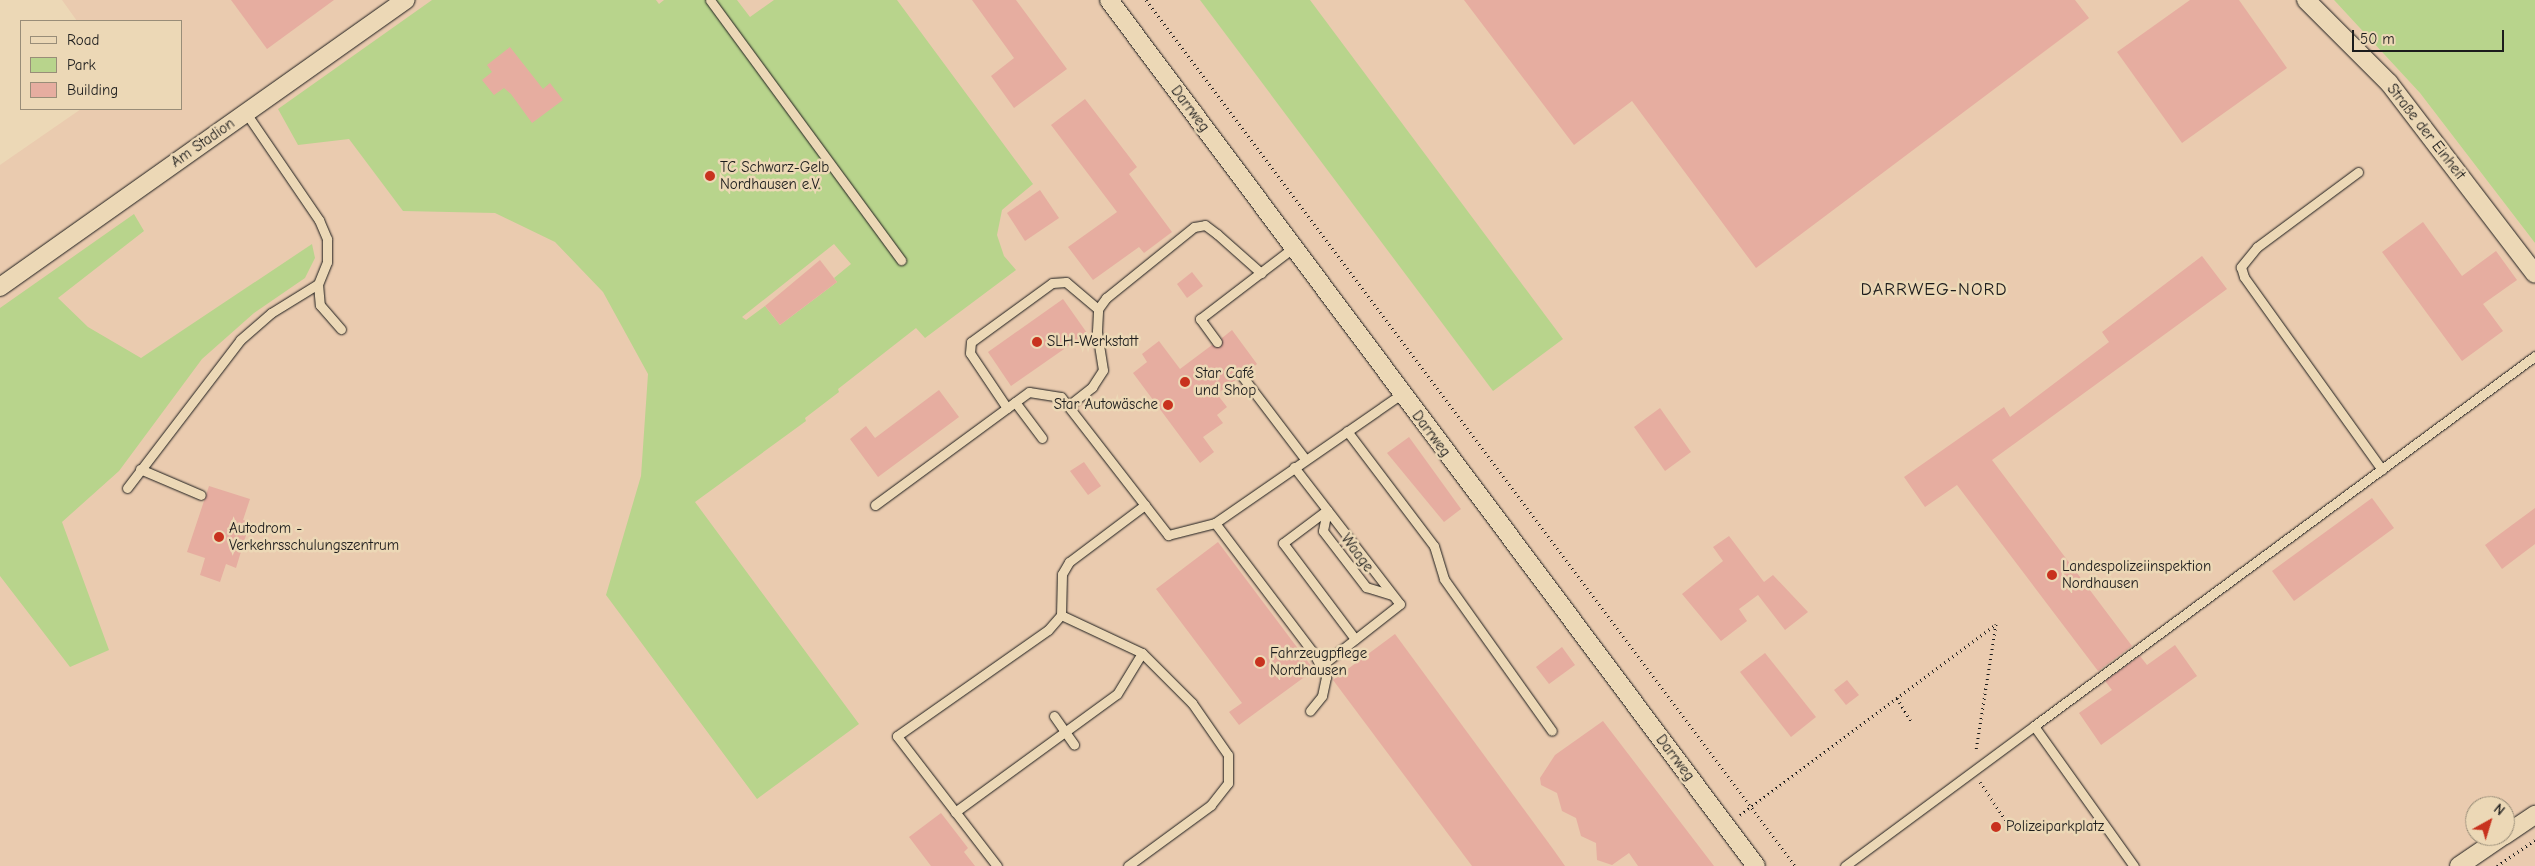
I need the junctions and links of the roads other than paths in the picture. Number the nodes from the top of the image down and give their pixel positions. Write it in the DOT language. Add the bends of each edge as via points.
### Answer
graph roads {
  1 [pos="406,0"];
  2 [pos="710,0"];
  3 [pos="1109,0"];
  4 [pos="2306,0"];
  5 [pos="246,113"];
  6 [pos="2358,172"];
  7 [pos="1293,248"];
  8 [pos="901,260"];
  9 [pos="1261,273"];
  10 [pos="2535,274"];
  11 [pos="318,284"];
  12 [pos="0,286"];
  13 [pos="1098,309"];
  14 [pos="341,328"];
  15 [pos="1217,342"];
  16 [pos="2535,356"];
  17 [pos="1242,376"];
  18 [pos="1401,394"];
  19 [pos="1016,402"];
  20 [pos="1068,406"];
  21 [pos="1007,408"];
  22 [pos="1347,431"];
  23 [pos="1042,438"];
  24 [pos="1305,459"];
  25 [pos="1294,467"];
  26 [pos="140,469"];
  27 [pos="2382,470"];
  28 [pos="127,488"];
  29 [pos="201,495"];
  30 [pos="875,505"];
  31 [pos="1145,505"];
  32 [pos="1327,510"];
  33 [pos="1215,523"];
  34 [pos="1392,595"];
  35 [pos="1061,615"];
  36 [pos="1355,639"];
  37 [pos="1142,653"];
  38 [pos="1321,666"];
  39 [pos="1310,711"];
  40 [pos="1054,716"];
  41 [pos="2034,726"];
  42 [pos="1552,731"];
  43 [pos="1065,732"];
  44 [pos="1074,745"];
  45 [pos="955,812"];
  46 [pos="2535,815"];
  47 [pos="2515,828"];
  48 [pos="2488,846"];
  49 [pos="997,866"];
  50 [pos="1128,866"];
  51 [pos="1756,866"];
  52 [pos="1844,866"];
  53 [pos="2134,866"];
  54 [pos="2459,866"];
  1 -- 5 [label="street, Am Stadion"];
  2 -- 8 [label="lane"];
  3 -- 7 [label="street, Darrweg"];
  4 -- 10 [label="street, Straße der Einheit" via="2389,83"];
  5 -- 11 [label="lane" via="318,220 327,239 327,262"];
  5 -- 12 [label="street, Am Stadion"];
  6 -- 27 [label="lane" via="2257,247 2241,267 2244,277"];
  7 -- 9 [label="lane"];
  7 -- 18 [label="street, Darrweg"];
  9 -- 13 [label="lane" via="1205,225 1194,227 1106,298"];
  9 -- 15 [label="lane" via="1200,319"];
  11 -- 14 [label="lane" via="320,305"];
  11 -- 26 [label="lane" via="271,313 240,340"];
  13 -- 20 [label="lane" via="1102,370 1092,387"];
  13 -- 21 [label="lane" via="1066,282 1052,283 971,342 970,353"];
  16 -- 27 [label="lane"];
  17 -- 24 [label="lane"];
  18 -- 22 [label="lane"];
  18 -- 51 [label="street, Darrweg"];
  19 -- 20 [label="lane" via="1029,392 1061,397"];
  19 -- 21 [label="lane"];
  19 -- 23 [label="lane"];
  20 -- 31 [label="lane"];
  21 -- 30 [label="lane"];
  22 -- 24 [label="lane"];
  22 -- 42 [label="lane" via="1434,546 1444,579"];
  24 -- 25 [label="lane"];
  25 -- 32 [label="lane"];
  25 -- 33 [label="lane"];
  26 -- 28 [label="lane"];
  26 -- 29 [label="lane"];
  27 -- 41 [label="lane"];
  31 -- 33 [label="lane" via="1168,535"];
  31 -- 35 [label="lane" via="1068,562 1062,574"];
  32 -- 34 [label="lane"];
  32 -- 34 [label="lane, Waage" via="1323,531 1366,587"];
  32 -- 36 [label="lane" via="1282,543"];
  33 -- 38 [label="lane"];
  34 -- 36 [label="lane" via="1400,604"];
  35 -- 37 [label="lane"];
  35 -- 45 [label="lane" via="1048,630 897,736"];
  36 -- 38 [label="lane"];
  37 -- 43 [label="lane" via="1117,694"];
  37 -- 50 [label="lane" via="1192,704 1228,755 1228,783 1210,805"];
  38 -- 39 [label="lane" via="1326,677 1322,696"];
  40 -- 43 [label="lane"];
  41 -- 52 [label="lane"];
  41 -- 53 [label="lane"];
  43 -- 44 [label="lane"];
  43 -- 45 [label="lane"];
  45 -- 49 [label="lane"];
  46 -- 47 [label="street"];
  48 -- 54 [label="street"];
}
